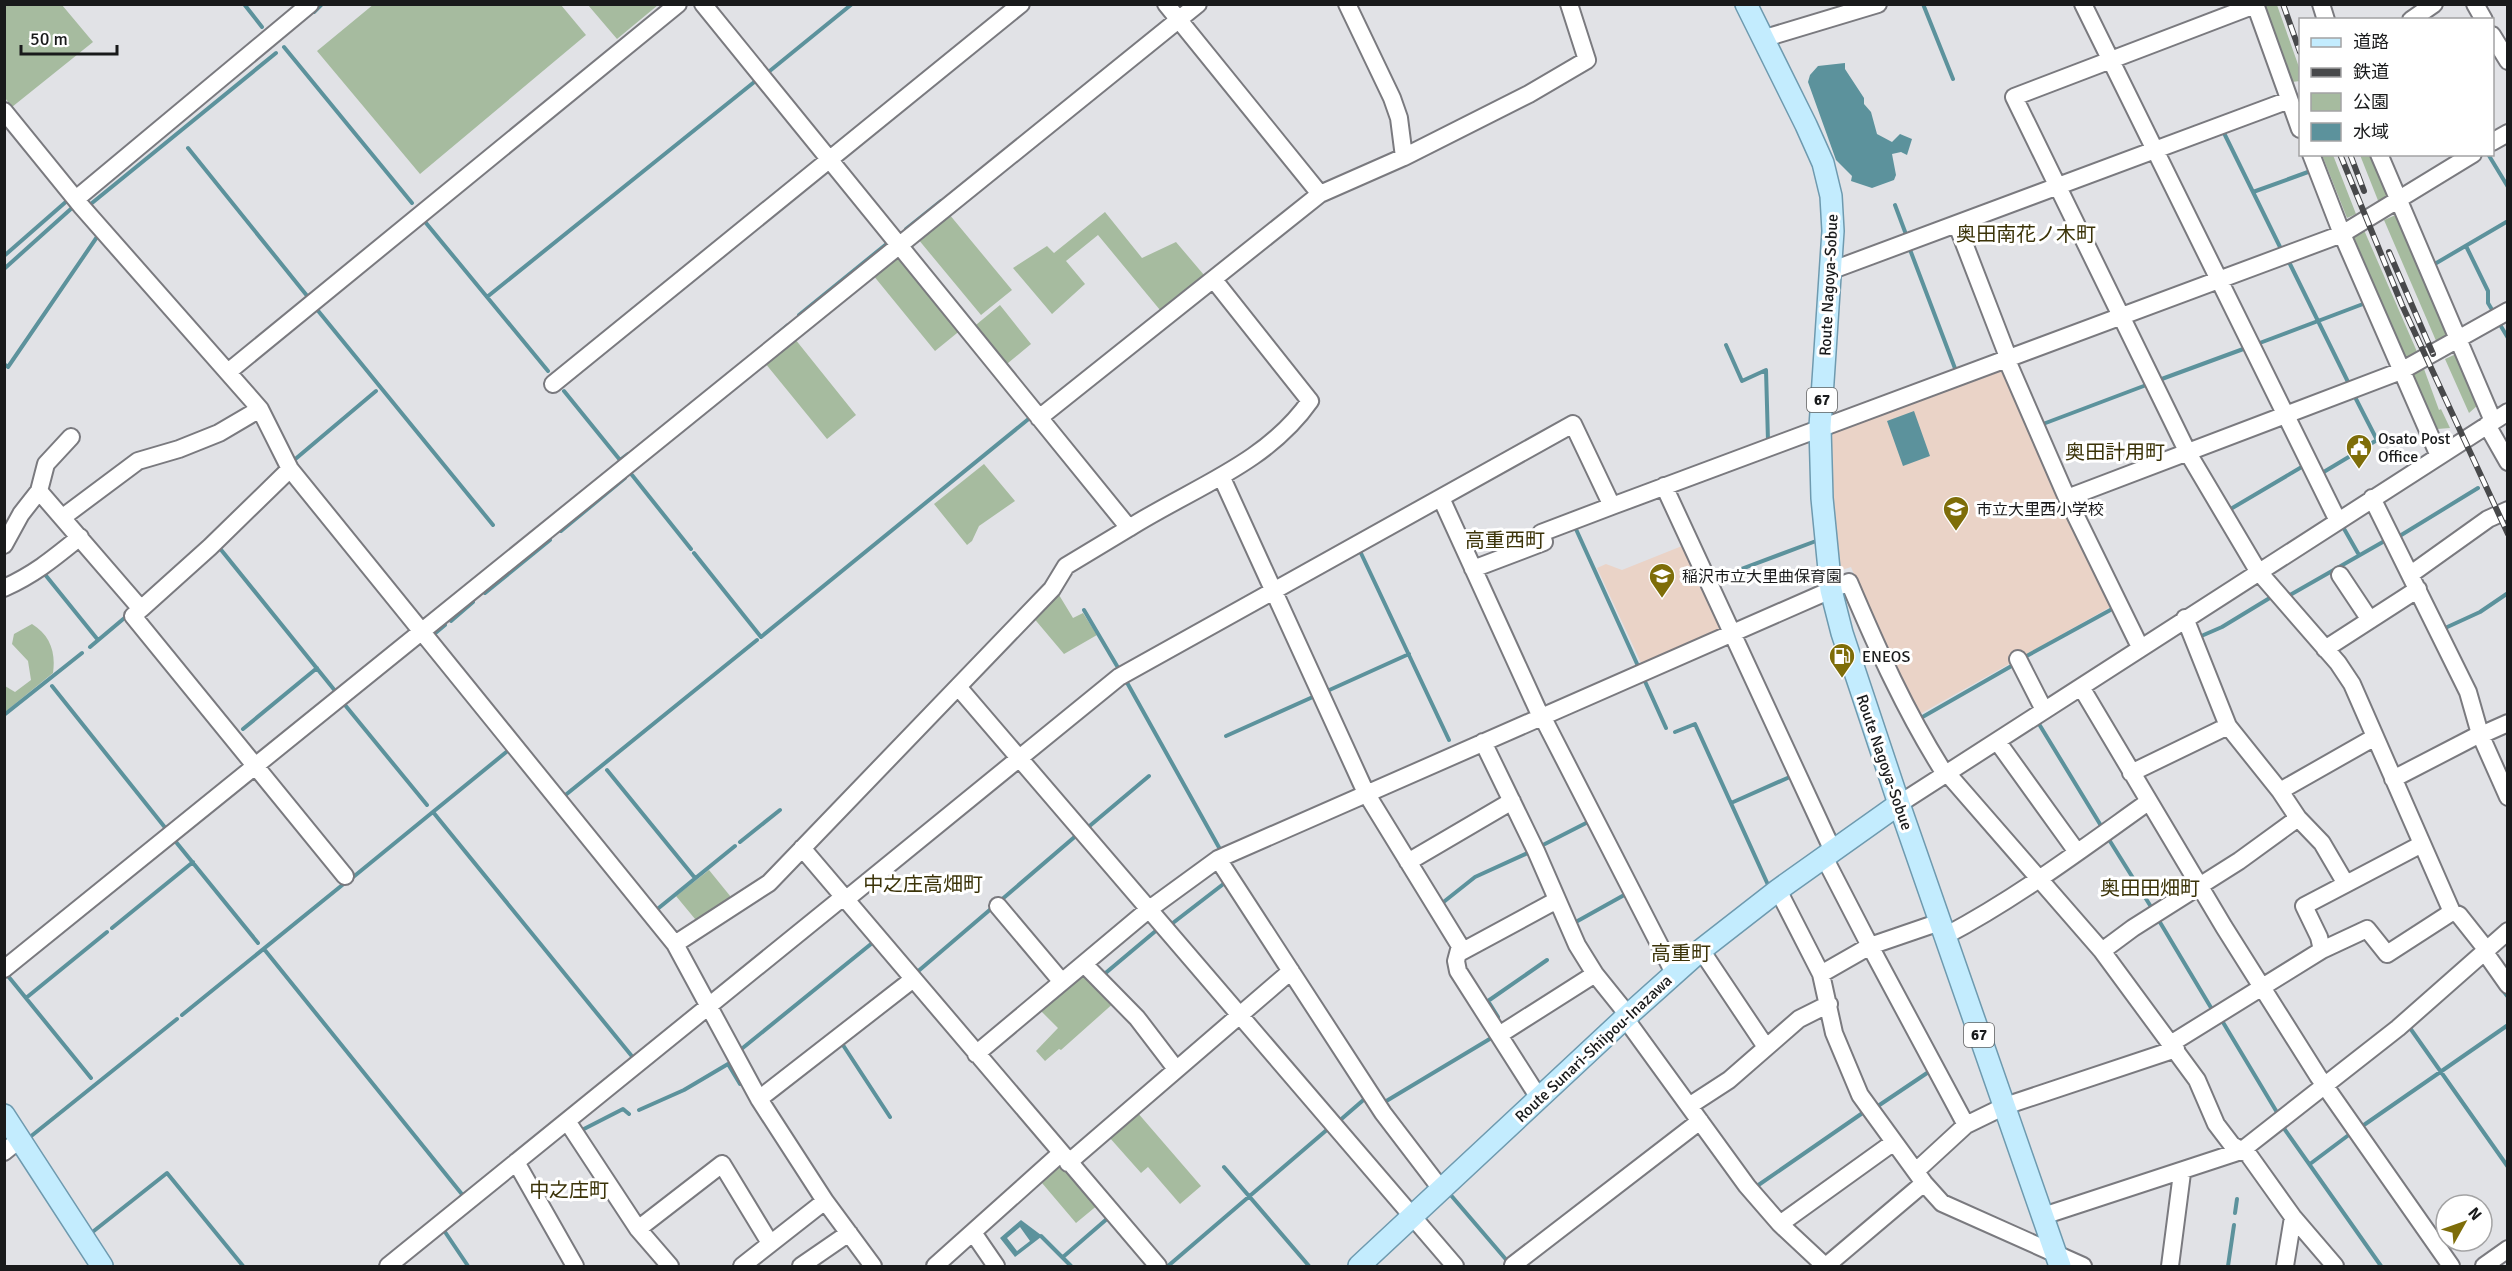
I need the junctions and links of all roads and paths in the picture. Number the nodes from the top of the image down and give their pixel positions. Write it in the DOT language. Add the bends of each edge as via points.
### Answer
graph roads {
  1 [pos="310,4"];
  2 [pos="678,4"];
  3 [pos="703,4"];
  4 [pos="1021,4"];
  5 [pos="1166,4"];
  6 [pos="1198,4"];
  7 [pos="1347,4"];
  8 [pos="1569,4"];
  9 [pos="1746,4"];
  10 [pos="2084,4"];
  11 [pos="2434,4"];
  12 [pos="2475,4"];
  13 [pos="2255,5"];
  14 [pos="1867,6"];
  15 [pos="2414,18"];
  16 [pos="2483,18"];
  17 [pos="1179,20"];
  18 [pos="2494,37"];
  19 [pos="1762,39"];
  20 [pos="2111,60"];
  21 [pos="2508,60"];
  22 [pos="2293,96"];
  23 [pos="6,116"];
  24 [pos="2299,121"];
  25 [pos="2508,133"];
  26 [pos="2494,141"];
  27 [pos="2155,151"];
  28 [pos="2312,156"];
  29 [pos="2380,156"];
  30 [pos="2470,156"];
  31 [pos="1404,157"];
  32 [pos="829,160"];
  33 [pos="2058,186"];
  34 [pos="1320,194"];
  35 [pos="76,199"];
  36 [pos="2399,202"];
  37 [pos="1957,225"];
  38 [pos="2342,234"];
  39 [pos="899,246"];
  40 [pos="1830,271"];
  41 [pos="1214,280"];
  42 [pos="2218,280"];
  43 [pos="2508,311"];
  44 [pos="2121,316"];
  45 [pos="2458,341"];
  46 [pos="2007,358"];
  47 [pos="2402,371"];
  48 [pos="228,372"];
  49 [pos="553,384"];
  50 [pos="260,409"];
  51 [pos="2285,417"];
  52 [pos="1039,418"];
  53 [pos="2496,419"];
  54 [pos="1820,427"];
  55 [pos="71,437"];
  56 [pos="2188,453"];
  57 [pos="2439,456"];
  58 [pos="2508,462"];
  59 [pos="290,468"];
  60 [pos="1222,478"];
  61 [pos="1664,486"];
  62 [pos="39,491"];
  63 [pos="1441,498"];
  64 [pos="2067,498"];
  65 [pos="2372,498"];
  66 [pos="1612,506"];
  67 [pos="2508,510"];
  68 [pos="63,517"];
  69 [pos="2337,520"];
  70 [pos="1129,528"];
  71 [pos="80,537"];
  72 [pos="4,545"];
  73 [pos="1473,569"];
  74 [pos="2258,571"];
  75 [pos="2340,575"];
  76 [pos="2414,582"];
  77 [pos="4,588"];
  78 [pos="1274,590"];
  79 [pos="1831,590"];
  80 [pos="141,609"];
  81 [pos="2185,618"];
  82 [pos="2370,620"];
  83 [pos="422,632"];
  84 [pos="1732,633"];
  85 [pos="2140,647"];
  86 [pos="2325,649"];
  87 [pos="2018,659"];
  88 [pos="2081,687"];
  89 [pos="959,688"];
  90 [pos="2044,710"];
  91 [pos="1542,716"];
  92 [pos="2508,723"];
  93 [pos="2228,726"];
  94 [pos="2481,734"];
  95 [pos="2375,737"];
  96 [pos="1997,741"];
  97 [pos="1483,742"];
  98 [pos="1020,759"];
  99 [pos="257,766"];
  100 [pos="1946,773"];
  101 [pos="2131,773"];
  102 [pos="2393,779"];
  103 [pos="2280,791"];
  104 [pos="1366,793"];
  105 [pos="2508,796"];
  106 [pos="1512,801"];
  107 [pos="2148,802"];
  108 [pos="1899,804"];
  109 [pos="2298,818"];
  110 [pos="2422,844"];
  111 [pos="802,848"];
  112 [pos="2078,852"];
  113 [pos="1829,854"];
  114 [pos="1218,859"];
  115 [pos="1408,862"];
  116 [pos="345,876"];
  117 [pos="2041,878"];
  118 [pos="2346,884"];
  119 [pos="2201,887"];
  120 [pos="1778,890"];
  121 [pos="843,899"];
  122 [pos="1557,900"];
  123 [pos="998,906"];
  124 [pos="1148,910"];
  125 [pos="2452,912"];
  126 [pos="1942,929"];
  127 [pos="2508,931"];
  128 [pos="675,944"];
  129 [pos="1870,946"];
  130 [pos="1701,950"];
  131 [pos="2322,950"];
  132 [pos="2485,950"];
  133 [pos="2102,951"];
  134 [pos="1461,952"];
  135 [pos="1084,964"];
  136 [pos="4,969"];
  137 [pos="1291,971"];
  138 [pos="1595,974"];
  139 [pos="1674,974"];
  140 [pos="1821,974"];
  141 [pos="912,980"];
  142 [pos="1062,982"];
  143 [pos="2508,985"];
  144 [pos="2262,988"];
  145 [pos="1829,1004"];
  146 [pos="709,1006"];
  147 [pos="1238,1016"];
  148 [pos="1626,1016"];
  149 [pos="1498,1035"];
  150 [pos="2174,1046"];
  151 [pos="1766,1047"];
  152 [pos="976,1054"];
  153 [pos="1176,1069"];
  154 [pos="2325,1086"];
  155 [pos="1539,1098"];
  156 [pos="759,1099"];
  157 [pos="1689,1106"];
  158 [pos="2005,1106"];
  159 [pos="4,1115"];
  160 [pos="1700,1120"];
  161 [pos="567,1121"];
  162 [pos="1966,1125"];
  163 [pos="1894,1142"];
  164 [pos="12,1145"];
  165 [pos="2241,1151"];
  166 [pos="1064,1159"];
  167 [pos="516,1162"];
  168 [pos="2182,1173"];
  169 [pos="1920,1177"];
  170 [pos="1442,1189"];
  171 [pos="825,1201"];
  172 [pos="1412,1216"];
  173 [pos="2043,1216"];
  174 [pos="2293,1217"];
  175 [pos="1780,1224"];
  176 [pos="638,1229"];
  177 [pos="849,1233"];
  178 [pos="974,1234"];
  179 [pos="770,1243"];
  180 [pos="2508,1250"];
  181 [pos="2059,1261"];
  182 [pos="748,1264"];
  183 [pos="665,1265"];
  184 [pos="1513,1265"];
  185 [pos="102,1266"];
  186 [pos="388,1266"];
  187 [pos="575,1266"];
  188 [pos="801,1266"];
  189 [pos="873,1266"];
  190 [pos="935,1266"];
  191 [pos="996,1266"];
  192 [pos="1158,1266"];
  193 [pos="1359,1266"];
  194 [pos="1455,1266"];
  195 [pos="1823,1266"];
  196 [pos="2083,1266"];
  197 [pos="2170,1266"];
  198 [pos="2285,1266"];
  199 [pos="2335,1266"];
  200 [pos="2451,1266"];
  201 [pos="2484,1266"];
  1 -- 35 [label="street"];
  2 -- 48 [label="street"];
  3 -- 32 [label="street"];
  4 -- 32 [label="street"];
  5 -- 17 [label="street"];
  6 -- 17 [label="street"];
  7 -- 31 [label="street" via="1396,108"];
  8 -- 31 [label="street" via="1587,60"];
  9 -- 19 [label="main road, Route Nagoya-Sobue / 67"];
  10 -- 20 [label="street"];
  11 -- 15 [label="street"];
  12 -- 16 [label="street"];
  13 -- 20 [label="street"];
  13 -- 22 [label="street"];
  14 -- 19 [label="street"];
  17 -- 34 [label="street"];
  17 -- 39 [label="street"];
  18 -- 21 [label="street"];
  19 -- 40 [label="main road, Route Nagoya-Sobue / 67" via="1806,125 1828,179 1833,231"];
  20 -- 27 [label="street"];
  20 -- 33 [label="street" via="2014,97"];
  22 -- 24 [label="street"];
  22 -- 27 [label="street"];
  23 -- 35 [label="street"];
  25 -- 26 [label="street"];
  27 -- 33 [label="street"];
  27 -- 42 [label="street"];
  28 -- 38 [label="street"];
  29 -- 36 [label="street"];
  30 -- 36 [label="street"];
  31 -- 34 [label="street"];
  32 -- 39 [label="street"];
  32 -- 49 [label="street"];
  33 -- 37 [label="street"];
  33 -- 44 [label="street"];
  34 -- 41 [label="street"];
  35 -- 48 [label="street"];
  36 -- 38 [label="street"];
  36 -- 45 [label="street"];
  37 -- 40 [label="street"];
  37 -- 46 [label="street"];
  38 -- 42 [label="street"];
  38 -- 47 [label="street"];
  39 -- 52 [label="street"];
  39 -- 83 [label="street"];
  40 -- 54 [label="main road, Route Nagoya-Sobue / 67"];
  41 -- 52 [label="street"];
  41 -- 60 [label="street" via="1310,401 1282,435"];
  42 -- 44 [label="street"];
  42 -- 51 [label="street"];
  43 -- 45 [label="street"];
  44 -- 46 [label="street"];
  44 -- 56 [label="street"];
  45 -- 47 [label="street"];
  45 -- 53 [label="street"];
  46 -- 54 [label="street"];
  46 -- 64 [label="street"];
  47 -- 51 [label="street"];
  47 -- 57 [label="street"];
  48 -- 50 [label="street"];
  50 -- 59 [label="street"];
  50 -- 68 [label="street" via="219,433 138,461"];
  51 -- 56 [label="street"];
  51 -- 69 [label="street"];
  52 -- 70 [label="street"];
  53 -- 57 [label="street"];
  53 -- 58 [label="street"];
  54 -- 61 [label="street"];
  54 -- 79 [label="main road, Route Nagoya-Sobue / 67"];
  55 -- 62 [label="street" via="46,464"];
  56 -- 64 [label="street"];
  56 -- 74 [label="street"];
  57 -- 65 [label="street"];
  59 -- 80 [label="street"];
  59 -- 83 [label="street"];
  60 -- 70 [label="street" via="1174,500"];
  60 -- 78 [label="street"];
  61 -- 66 [label="street"];
  61 -- 84 [label="street"];
  62 -- 68 [label="street"];
  62 -- 72 [label="street"];
  63 -- 66 [label="street" via="1573,424"];
  63 -- 73 [label="street"];
  63 -- 78 [label="street"];
  64 -- 85 [label="street"];
  65 -- 69 [label="street"];
  65 -- 76 [label="street"];
  66 -- 73 [label="street" via="1541,533 1544,542"];
  67 -- 76 [label="street" via="2488,519"];
  68 -- 71 [label="street"];
  69 -- 74 [label="street"];
  70 -- 89 [label="street" via="1066,566 1052,590"];
  71 -- 77 [label="street" via="42,569"];
  71 -- 80 [label="street"];
  73 -- 91 [label="street"];
  74 -- 81 [label="street"];
  74 -- 86 [label="street"];
  75 -- 82 [label="street"];
  76 -- 82 [label="street"];
  76 -- 94 [label="street" via="2468,692"];
  78 -- 98 [label="street" via="1119,677"];
  78 -- 104 [label="street"];
  79 -- 84 [label="street"];
  79 -- 100 [label="street" via="1849,582 1897,693"];
  79 -- 108 [label="main road, Route Nagoya-Sobue / 67"];
  80 -- 99 [label="street" via="133,616"];
  81 -- 85 [label="street"];
  81 -- 93 [label="street"];
  82 -- 86 [label="street"];
  83 -- 99 [label="street"];
  83 -- 128 [label="street"];
  84 -- 91 [label="street"];
  84 -- 113 [label="street"];
  85 -- 88 [label="street"];
  86 -- 95 [label="street" via="2352,684"];
  87 -- 90 [label="street"];
  88 -- 90 [label="street"];
  88 -- 101 [label="street"];
  89 -- 98 [label="street"];
  89 -- 111 [label="street"];
  90 -- 96 [label="street"];
  91 -- 97 [label="street"];
  91 -- 139 [label="street"];
  92 -- 94 [label="street"];
  93 -- 101 [label="street"];
  93 -- 103 [label="street"];
  94 -- 102 [label="street"];
  94 -- 105 [label="street"];
  95 -- 102 [label="street"];
  95 -- 103 [label="street"];
  96 -- 100 [label="street"];
  96 -- 112 [label="street"];
  97 -- 104 [label="street"];
  97 -- 106 [label="street"];
  98 -- 121 [label="street"];
  98 -- 124 [label="street"];
  99 -- 116 [label="street"];
  99 -- 136 [label="street"];
  100 -- 108 [label="street"];
  100 -- 117 [label="street" via="2008,846"];
  101 -- 107 [label="street"];
  102 -- 110 [label="street"];
  103 -- 109 [label="street"];
  104 -- 114 [label="street"];
  104 -- 115 [label="street"];
  106 -- 115 [label="street"];
  106 -- 122 [label="street"];
  107 -- 112 [label="street"];
  107 -- 119 [label="street"];
  108 -- 113 [label="main road, Route Sunari-Shiipou-Inazawa"];
  108 -- 126 [label="main road, Route Nagoya-Sobue / 67"];
  109 -- 118 [label="street" via="2322,843"];
  109 -- 119 [label="street"];
  110 -- 118 [label="street"];
  110 -- 125 [label="street"];
  111 -- 121 [label="street"];
  111 -- 128 [label="street" via="769,883"];
  112 -- 117 [label="street"];
  113 -- 120 [label="main road, Route Sunari-Shiipou-Inazawa"];
  113 -- 129 [label="street"];
  114 -- 124 [label="street"];
  114 -- 137 [label="street"];
  115 -- 134 [label="street"];
  117 -- 126 [label="street" via="1989,913"];
  117 -- 133 [label="street"];
  118 -- 131 [label="street" via="2304,906"];
  119 -- 133 [label="street"];
  119 -- 144 [label="street"];
  120 -- 130 [label="main road, Route Sunari-Shiipou-Inazawa"];
  120 -- 140 [label="street"];
  121 -- 141 [label="street"];
  121 -- 146 [label="street"];
  122 -- 134 [label="street"];
  122 -- 138 [label="street"];
  123 -- 142 [label="street"];
  124 -- 135 [label="street"];
  124 -- 147 [label="street"];
  125 -- 131 [label="street" via="2387,954 2367,929"];
  125 -- 132 [label="street" via="2459,915"];
  126 -- 129 [label="street"];
  126 -- 158 [label="main road, Route Nagoya-Sobue / 67"];
  127 -- 132 [label="street"];
  128 -- 146 [label="street"];
  129 -- 140 [label="street"];
  129 -- 162 [label="street"];
  130 -- 139 [label="main road, Route Sunari-Shiipou-Inazawa"];
  130 -- 151 [label="street"];
  131 -- 144 [label="street"];
  132 -- 143 [label="street"];
  132 -- 154 [label="street" via="2398,1028"];
  133 -- 150 [label="street"];
  134 -- 149 [label="street" via="1456,962 1458,971"];
  135 -- 142 [label="street"];
  135 -- 153 [label="street" via="1137,1018"];
  137 -- 147 [label="street"];
  137 -- 170 [label="street" via="1383,1113"];
  138 -- 148 [label="street"];
  138 -- 149 [label="street"];
  139 -- 148 [label="main road, Route Sunari-Shiipou-Inazawa"];
  140 -- 145 [label="street"];
  141 -- 152 [label="street"];
  141 -- 156 [label="street"];
  142 -- 152 [label="street"];
  144 -- 150 [label="street"];
  144 -- 154 [label="street"];
  145 -- 151 [label="street" via="1799,1019"];
  145 -- 163 [label="street" via="1834,1034 1860,1095"];
  146 -- 156 [label="street"];
  146 -- 161 [label="street"];
  147 -- 153 [label="street"];
  147 -- 172 [label="street"];
  148 -- 155 [label="main road, Route Sunari-Shiipou-Inazawa"];
  148 -- 157 [label="street"];
  149 -- 155 [label="street"];
  150 -- 158 [label="street"];
  150 -- 165 [label="street" via="2198,1080 2216,1124"];
  151 -- 157 [label="street" via="1729,1080"];
  152 -- 166 [label="street"];
  153 -- 166 [label="street"];
  154 -- 165 [label="street"];
  154 -- 200 [label="street"];
  155 -- 170 [label="main road, Route Sunari-Shiipou-Inazawa"];
  156 -- 171 [label="street"];
  157 -- 160 [label="street"];
  158 -- 162 [label="street"];
  158 -- 173 [label="main road, Route Nagoya-Sobue / 67"];
  159 -- 164 [label="main road"];
  160 -- 175 [label="street"];
  160 -- 184 [label="street"];
  161 -- 167 [label="street"];
  161 -- 176 [label="street"];
  162 -- 169 [label="street"];
  163 -- 169 [label="street"];
  163 -- 175 [label="street"];
  164 -- 185 [label="main road"];
  165 -- 168 [label="street"];
  165 -- 174 [label="street" via="2248,1154"];
  166 -- 178 [label="street"];
  166 -- 192 [label="street"];
  167 -- 186 [label="street"];
  167 -- 187 [label="street"];
  168 -- 173 [label="street"];
  168 -- 197 [label="street"];
  169 -- 181 [label="street" via="1942,1203"];
  169 -- 195 [label="street"];
  170 -- 172 [label="main road, Route Sunari-Shiipou-Inazawa"];
  171 -- 177 [label="street"];
  171 -- 179 [label="street"];
  172 -- 193 [label="main road, Route Sunari-Shiipou-Inazawa"];
  172 -- 194 [label="street"];
  173 -- 181 [label="main road, Route Nagoya-Sobue / 67"];
  174 -- 198 [label="street"];
  174 -- 199 [label="street"];
  175 -- 195 [label="street"];
  176 -- 179 [label="street" via="722,1164"];
  176 -- 183 [label="street"];
  177 -- 188 [label="street"];
  177 -- 189 [label="street"];
  178 -- 190 [label="street"];
  178 -- 191 [label="street"];
  179 -- 182 [label="street"];
  180 -- 201 [label="street"];
  181 -- 196 [label="street"];
}
